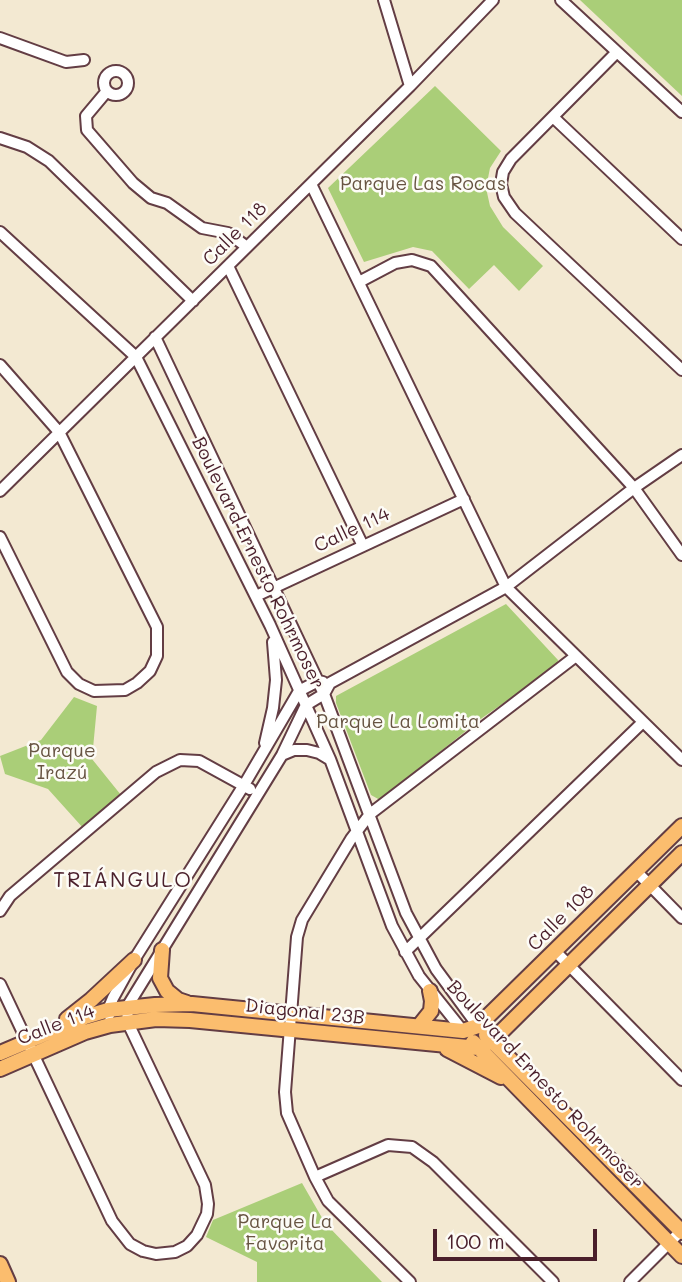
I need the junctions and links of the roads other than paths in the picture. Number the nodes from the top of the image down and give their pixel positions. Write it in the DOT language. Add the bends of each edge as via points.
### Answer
graph roads {
  1 [pos="384,0"];
  2 [pos="493,0"];
  3 [pos="561,0"];
  4 [pos="0,38"];
  5 [pos="617,52"];
  6 [pos="84,60"];
  7 [pos="410,86"];
  8 [pos="107,91"];
  9 [pos="682,112"];
  10 [pos="553,117"];
  11 [pos="0,138"];
  12 [pos="310,184"];
  13 [pos="0,232"];
  14 [pos="682,239"];
  15 [pos="247,247"];
  16 [pos="228,266"];
  17 [pos="359,282"];
  18 [pos="193,301"];
  19 [pos="155,337"];
  20 [pos="136,357"];
  21 [pos="0,365"];
  22 [pos="682,370"];
  23 [pos="59,432"];
  24 [pos="682,455"];
  25 [pos="634,488"];
  26 [pos="0,490"];
  27 [pos="464,499"];
  28 [pos="0,537"];
  29 [pos="363,546"];
  30 [pos="682,555"];
  31 [pos="506,587"];
  32 [pos="274,589"];
  33 [pos="256,596"];
  34 [pos="271,625"];
  35 [pos="576,656"];
  36 [pos="324,686"];
  37 [pos="299,691"];
  38 [pos="306,705"];
  39 [pos="643,722"];
  40 [pos="282,755"];
  41 [pos="330,759"];
  42 [pos="682,760"];
  43 [pos="258,762"];
  44 [pos="244,785"];
  45 [pos="258,794"];
  46 [pos="370,814"];
  47 [pos="682,826"];
  48 [pos="358,831"];
  49 [pos="682,853"];
  50 [pos="636,871"];
  51 [pos="649,885"];
  52 [pos="0,911"];
  53 [pos="682,918"];
  54 [pos="419,939"];
  55 [pos="162,950"];
  56 [pos="405,951"];
  57 [pos="555,951"];
  58 [pos="134,960"];
  59 [pos="569,965"];
  60 [pos="0,984"];
  61 [pos="430,991"];
  62 [pos="192,1004"];
  63 [pos="127,1007"];
  64 [pos="290,1013"];
  65 [pos="109,1017"];
  66 [pos="128,1023"];
  67 [pos="419,1026"];
  68 [pos="478,1026"];
  69 [pos="289,1031"];
  70 [pos="463,1031"];
  71 [pos="43,1034"];
  72 [pos="437,1044"];
  73 [pos="485,1045"];
  74 [pos="30,1047"];
  75 [pos="0,1054"];
  76 [pos="0,1069"];
  77 [pos="682,1080"];
  78 [pos="514,1085"];
  79 [pos="315,1177"];
  80 [pos="682,1231"];
  81 [pos="669,1243"];
  82 [pos="682,1256"];
  83 [pos="0,1264"];
  84 [pos="8,1282"];
  85 [pos="410,1282"];
  86 [pos="553,1282"];
  87 [pos="630,1282"];
  1 -- 7 [label="street"];
  2 -- 7 [label="street, Calle 118"];
  3 -- 5 [label="street"];
  4 -- 6 [label="street" via="66,62"];
  5 -- 9 [label="street"];
  5 -- 10 [label="street"];
  7 -- 12 [label="street, Calle 118"];
  8 -- 15 [label="street" via="86,116 85,126 133,183 202,228 228,233"];
  10 -- 14 [label="street"];
  10 -- 22 [label="street" via="503,172 504,198"];
  11 -- 18 [label="street" via="49,161"];
  12 -- 15 [label="street, Calle 118"];
  12 -- 17 [label="street"];
  13 -- 20 [label="street"];
  15 -- 16 [label="street, Calle 118"];
  16 -- 18 [label="street, Calle 118"];
  16 -- 29 [label="street"];
  17 -- 25 [label="street" via="395,263 412,260 431,266"];
  17 -- 27 [label="street"];
  18 -- 19 [label="street, Calle 118"];
  19 -- 20 [label="street, Calle 118"];
  19 -- 32 [label="street, Boulevard Ernesto Rohrmoser"];
  20 -- 23 [label="street, Calle 118"];
  20 -- 33 [label="street, Boulevard Ernesto Rohrmoser"];
  21 -- 23 [label="street"];
  23 -- 26 [label="street, Calle 118"];
  23 -- 28 [label="street" via="157,627 157,656 150,671 125,690 94,691 79,684 67,672"];
  24 -- 25 [label="street"];
  25 -- 30 [label="street"];
  25 -- 31 [label="street"];
  27 -- 29 [label="street, Calle 114"];
  27 -- 31 [label="street"];
  29 -- 32 [label="street, Calle 114"];
  31 -- 35 [label="street"];
  31 -- 36 [label="street"];
  32 -- 33 [label="street, Calle 114"];
  32 -- 36 [label="street, Boulevard Ernesto Rohrmoser"];
  33 -- 34 [label="street, Boulevard Ernesto Rohrmoser"];
  34 -- 37 [label="street, Boulevard Ernesto Rohrmoser"];
  34 -- 43 [label="street" via="276,681"];
  35 -- 39 [label="street"];
  35 -- 46 [label="street"];
  36 -- 37 [label="street"];
  36 -- 38 [label="street"];
  36 -- 46 [label="street, Boulevard Ernesto Rohrmoser"];
  37 -- 38 [label="street, Boulevard Ernesto Rohrmoser"];
  37 -- 43 [label="street"];
  38 -- 40 [label="street"];
  38 -- 41 [label="street, Boulevard Ernesto Rohrmoser"];
  39 -- 42 [label="street"];
  39 -- 54 [label="street"];
  40 -- 41 [label="street" via="307,750"];
  40 -- 45 [label="street"];
  41 -- 48 [label="street, Boulevard Ernesto Rohrmoser"];
  43 -- 44 [label="street"];
  44 -- 45 [label="street"];
  44 -- 52 [label="street" via="200,761 180,760 156,772 10,896"];
  44 -- 58 [label="street"];
  45 -- 55 [label="street"];
  46 -- 48 [label="street"];
  46 -- 54 [label="street, Boulevard Ernesto Rohrmoser"];
  47 -- 50 [label="main road, Calle 108"];
  48 -- 56 [label="street, Boulevard Ernesto Rohrmoser" via="378,892"];
  48 -- 64 [label="street" via="302,919"];
  49 -- 51 [label="main road, Calle 108"];
  50 -- 51 [label="street"];
  50 -- 57 [label="main road, Calle 108"];
  51 -- 53 [label="street"];
  51 -- 59 [label="main road, Calle 108"];
  54 -- 56 [label="street"];
  54 -- 68 [label="street, Boulevard Ernesto Rohrmoser"];
  55 -- 62 [label="main road" via="160,978 167,991"];
  55 -- 63 [label="street"];
  56 -- 61 [label="street, Boulevard Ernesto Rohrmoser"];
  57 -- 59 [label="street"];
  57 -- 68 [label="main road, Calle 108"];
  58 -- 65 [label="street"];
  58 -- 71 [label="main road" via="91,1000"];
  59 -- 73 [label="main road, Calle 108"];
  59 -- 77 [label="street"];
  60 -- 74 [label="street"];
  61 -- 67 [label="main road" via="430,1010"];
  61 -- 70 [label="street, Boulevard Ernesto Rohrmoser"];
  62 -- 63 [label="main road, Diagonal 23B"];
  62 -- 64 [label="main road, Diagonal 23B"];
  63 -- 65 [label="main road, Calle 114"];
  63 -- 66 [label="street"];
  64 -- 67 [label="main road, Diagonal 23B"];
  64 -- 69 [label="street"];
  65 -- 66 [label="main road, Calle 114"];
  65 -- 71 [label="main road, Calle 114"];
  65 -- 74 [label="main road, Calle 114" via="85,1032"];
  66 -- 69 [label="main road, Diagonal 23B" via="190,1020"];
  66 -- 74 [label="street" via="205,1185 205,1223 187,1246 175,1252 143,1251 130,1244 111,1221"];
  67 -- 70 [label="main road, Diagonal 23B"];
  68 -- 70 [label="main road, Calle 108"];
  68 -- 73 [label="main road, Boulevard Ernesto Rohrmoser"];
  69 -- 72 [label="main road, Diagonal 23B"];
  69 -- 79 [label="street" via="287,1113"];
  70 -- 73 [label="main road, Boulevard Ernesto Rohrmoser"];
  71 -- 74 [label="main road, Calle 114"];
  72 -- 73 [label="main road, Diagonal 23B"];
  72 -- 78 [label="main road"];
  73 -- 78 [label="main road, Boulevard Ernesto Rohrmoser"];
  73 -- 80 [label="main road, Boulevard Ernesto Rohrmoser"];
  74 -- 75 [label="main road, Calle 114"];
  74 -- 76 [label="main road, Calle 114"];
  78 -- 81 [label="main road, Boulevard Ernesto Rohrmoser"];
  79 -- 85 [label="street" via="328,1201"];
  79 -- 86 [label="street" via="388,1145 412,1147 433,1162"];
  80 -- 81 [label="street"];
  81 -- 82 [label="main road, Boulevard Ernesto Rohrmoser"];
  81 -- 87 [label="street"];
  83 -- 84 [label="main road"];
}
